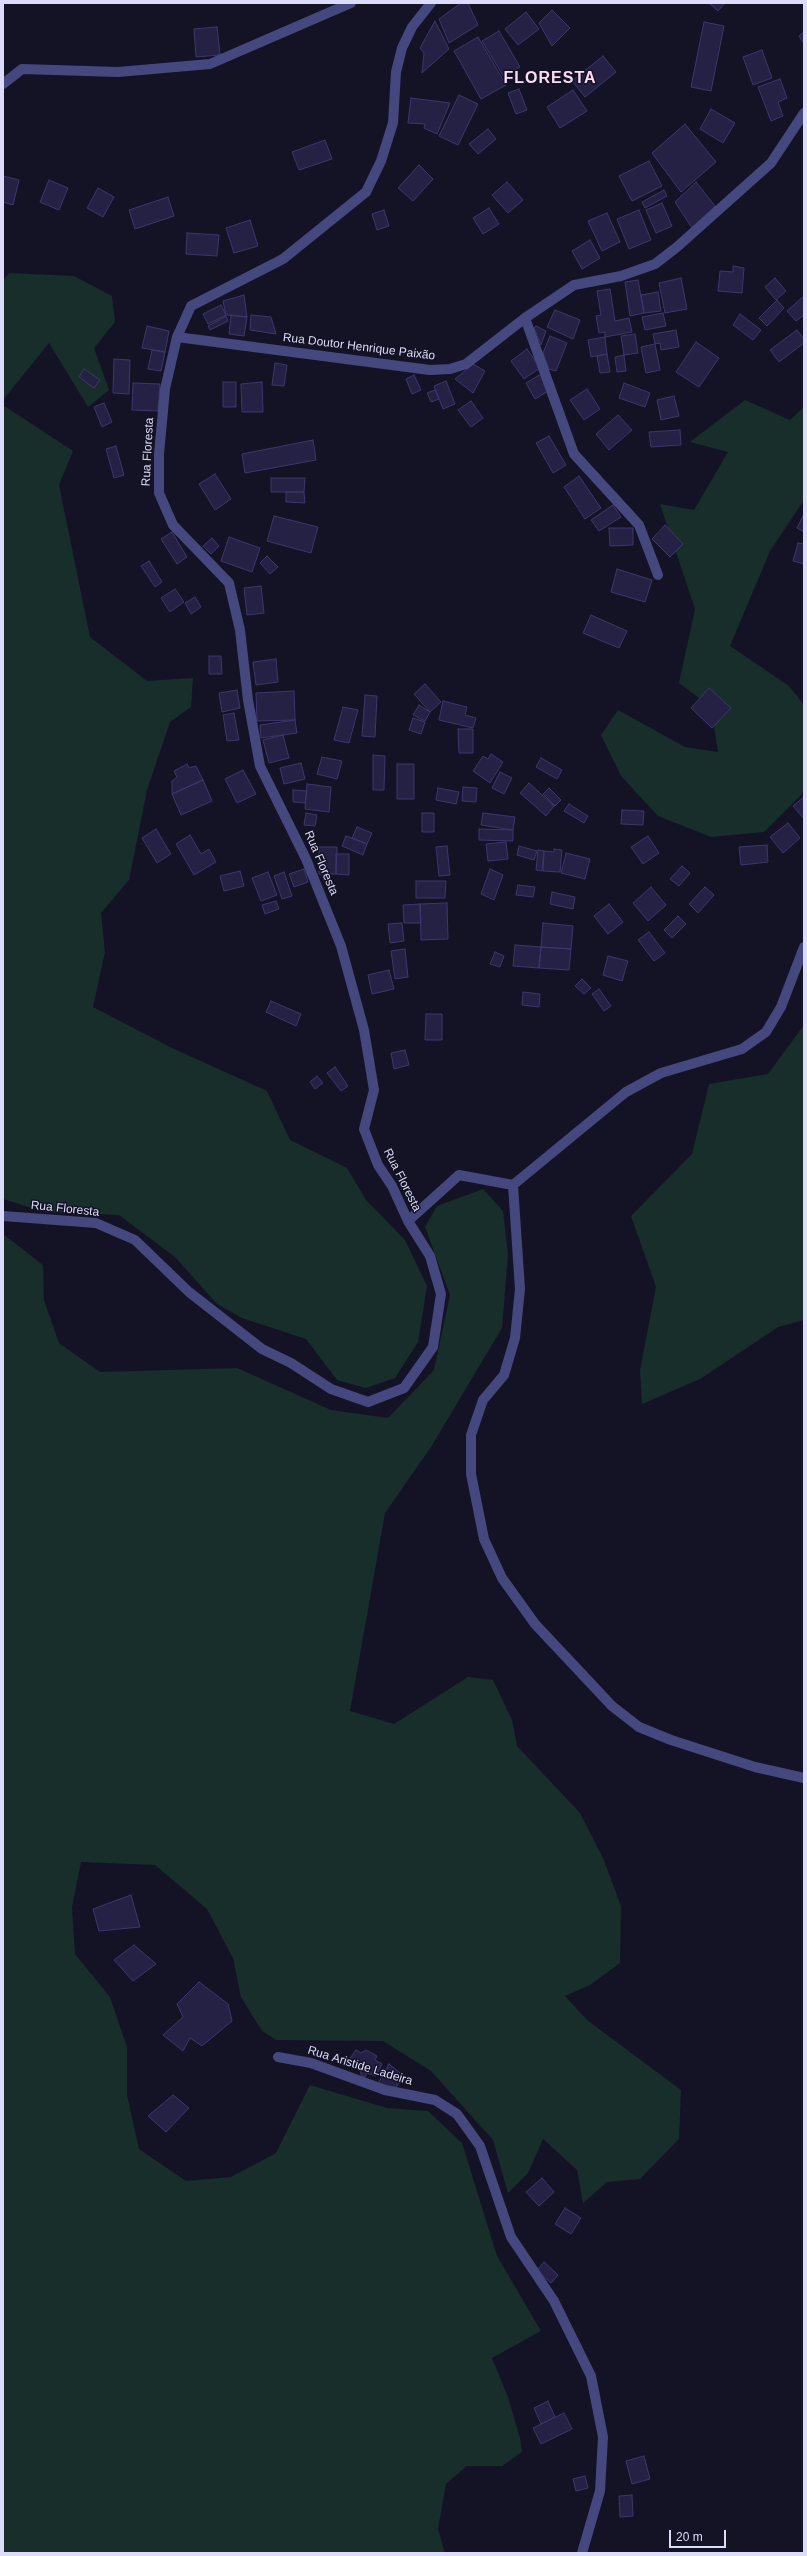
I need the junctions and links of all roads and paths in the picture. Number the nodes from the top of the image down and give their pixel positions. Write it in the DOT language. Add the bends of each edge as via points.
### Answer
graph roads {
  1 [pos="351,3"];
  2 [pos="431,3"];
  3 [pos="3,84"];
  4 [pos="804,113"];
  5 [pos="525,318"];
  6 [pos="177,337"];
  7 [pos="658,574"];
  8 [pos="804,946"];
  9 [pos="513,1185"];
  10 [pos="3,1216"];
  11 [pos="408,1221"];
  12 [pos="804,1778"];
  13 [pos="278,2057"];
  14 [pos="582,2553"];
  1 -- 3 [label="street" via="210,64 118,72 22,69"];
  2 -- 6 [label="street, Rua Floresta" via="412,26 402,48 396,72 393,123 381,161 366,192 283,259 191,306"];
  4 -- 5 [label="street, Rua Doutor Henrique Paixão" via="771,163 655,264 621,276 574,285"];
  5 -- 6 [label="street, Rua Doutor Henrique Paixão" via="466,364 450,370 430,370"];
  5 -- 7 [label="street" via="574,454 639,525"];
  6 -- 11 [label="street, Rua Floresta" via="165,389 159,454 159,494 173,525 229,583 240,630 248,700 260,766 306,859 341,946 364,1030 374,1090 364,1129 378,1165 392,1186"];
  8 -- 9 [label="street" via="781,1007 766,1032 742,1049 661,1072 626,1092"];
  9 -- 11 [label="street" via="459,1175"];
  9 -- 12 [label="street" via="520,1288 515,1338 504,1375 483,1400 471,1435 471,1474 484,1539 502,1578 534,1624 612,1706 639,1727 670,1740 755,1767"];
  10 -- 11 [label="street, Rua Floresta" via="96,1222 135,1240 189,1292 262,1349 291,1363 331,1389 368,1402 404,1388 433,1348 441,1294 430,1256"];
  13 -- 14 [label="street, Rua Aristide Ladeira" via="311,2063 385,2090 435,2100 457,2114 480,2146 511,2237 554,2301 591,2376 603,2437 600,2491"];
}
